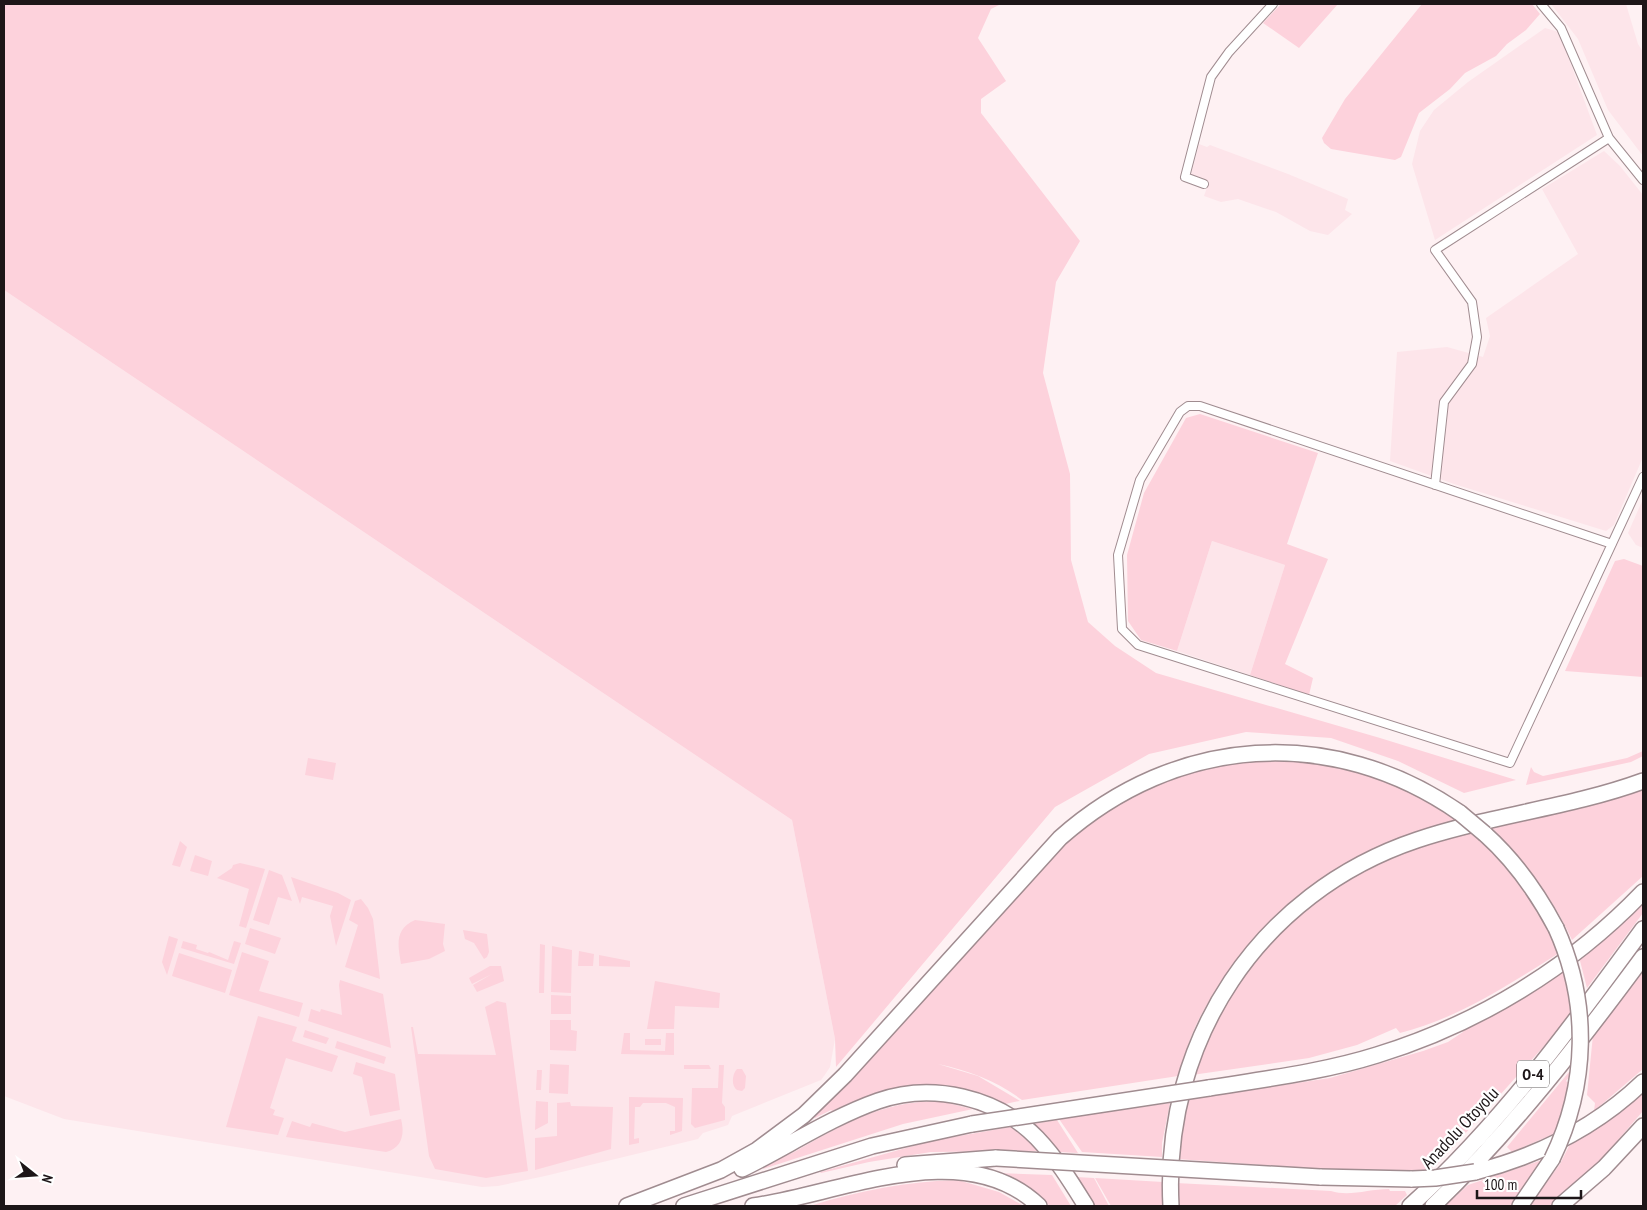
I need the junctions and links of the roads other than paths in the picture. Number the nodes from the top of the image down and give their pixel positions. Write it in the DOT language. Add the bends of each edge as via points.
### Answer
graph roads {
  1 [pos="1273,4"];
  2 [pos="1541,4"];
  3 [pos="1609,138"];
  4 [pos="1643,180"];
  5 [pos="1204,184"];
  6 [pos="1643,477"];
  7 [pos="1435,485"];
  8 [pos="1612,544"];
  9 [pos="1643,781"];
  10 [pos="1643,892"];
  11 [pos="1643,929"];
  12 [pos="1643,957"];
  13 [pos="1643,1082"];
  14 [pos="1643,1126"];
  15 [pos="627,1206"];
  16 [pos="646,1206"];
  17 [pos="684,1206"];
  18 [pos="753,1206"];
  19 [pos="1039,1206"];
  20 [pos="1086,1206"];
  21 [pos="1171,1206"];
  22 [pos="1410,1206"];
  23 [pos="1433,1206"];
  24 [pos="1520,1206"];
  25 [pos="1560,1206"];
  1 -- 5 [label="street" via="1229,52 1211,78 1185,177"];
  2 -- 3 [label="street" via="1561,28"];
  3 -- 4 [label="street"];
  3 -- 7 [label="street" via="1435,250 1472,302 1477,336 1472,364 1444,402"];
  6 -- 8 [label="street"];
  7 -- 8 [label="street"];
  7 -- 8 [label="street" via="1200,406 1188,406 1180,412 1140,480 1132,504 1118,554 1122,629 1138,645 1510,763"];
  9 -- 21 [label="highway" via="1582,800 1417,840 1352,868 1291,912 1239,970 1212,1012 1198,1043 1176,1121"];
  10 -- 17 [label="highway, bridge" via="1567,960 1513,995 1457,1025 1406,1046 1351,1062 1209,1088 972,1124 872,1146"];
  11 -- 22 [label="highway, Anadolu Otoyolu / O-4" via="1515,1096 1466,1152"];
  12 -- 23 [label="highway, Anadolu Otoyolu / O-4" via="1534,1099 1480,1161"];
  13 -- 18 [label="highway, bridge" via="1598,1119 1555,1144 1518,1160 1475,1172 1435,1178 1320,1177 996,1158 935,1161 870,1171 798,1189"];
  14 -- 25 [label="highway" via="1604,1168"];
  15 -- 24 [label="highway, bridge" via="704,1177 757,1150 818,1103 1041,856 1100,805 1147,779 1189,764 1237,754 1294,753 1341,760 1381,771 1420,788 1460,813 1505,853 1527,879 1556,928 1576,987 1582,1043 1580,1067 1572,1107 1552,1159"];
  16 -- 20 [label="highway" via="725,1178 865,1106 899,1096 931,1093 959,1096 1009,1115 1047,1150"];
  18 -- 19 [label="highway" via="896,1176 946,1172 988,1177 1023,1193"];
}
